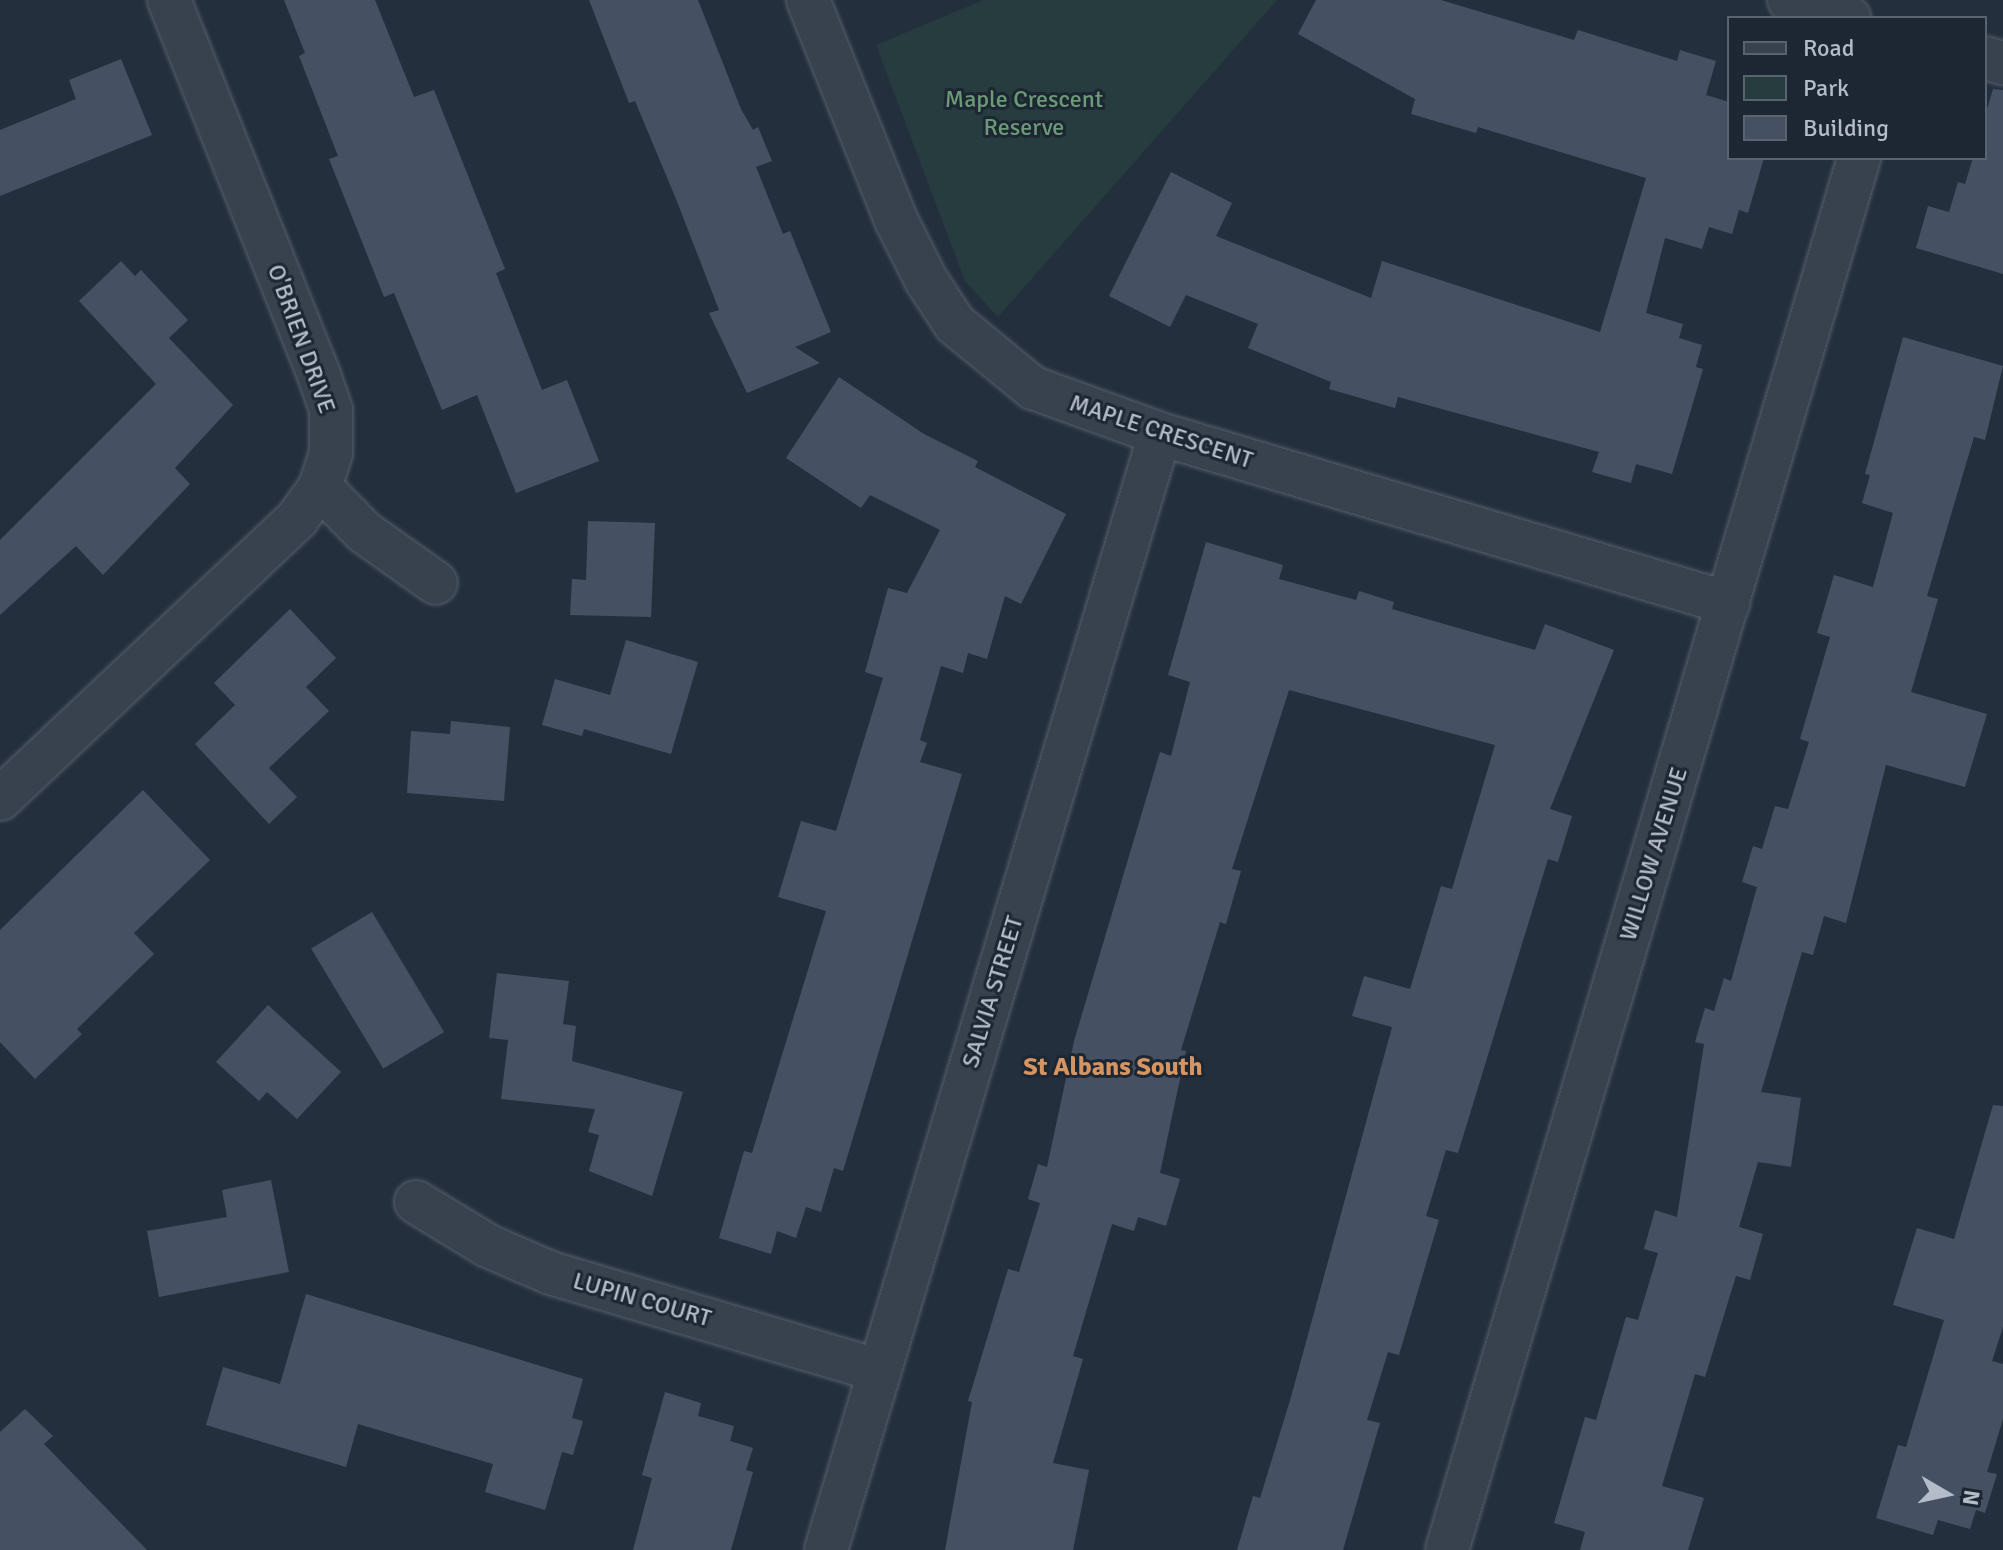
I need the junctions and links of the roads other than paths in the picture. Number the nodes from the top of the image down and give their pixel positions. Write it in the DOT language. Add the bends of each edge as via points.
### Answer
graph roads {
  1 [pos="169,0"];
  2 [pos="808,0"];
  3 [pos="1789,0"];
  4 [pos="1842,16"];
  5 [pos="1858,160"];
  6 [pos="1160,434"];
  7 [pos="320,487"];
  8 [pos="436,583"];
  9 [pos="1728,603"];
  10 [pos="0,799"];
  11 [pos="416,1202"];
  12 [pos="880,1371"];
  13 [pos="826,1550"];
  14 [pos="1447,1550"];
  1 -- 7 [label="street, O'BRIEN DRIVE" via="331,410 331,453"];
  2 -- 6 [label="street, MAPLE CRESCENT" via="896,220 955,324 1033,388"];
  3 -- 4 [label="street"];
  5 -- 9 [label="street, WILLOW AVENUE"];
  6 -- 9 [label="street, MAPLE CRESCENT"];
  6 -- 12 [label="street, SALVIA STREET"];
  7 -- 8 [label="street" via="364,532"];
  7 -- 10 [label="street, O'BRIEN DRIVE" via="297,519"];
  9 -- 14 [label="street, WILLOW AVENUE"];
  11 -- 12 [label="street, LUPIN COURT" via="488,1246 551,1273"];
  12 -- 13 [label="street, SALVIA STREET"];
}
